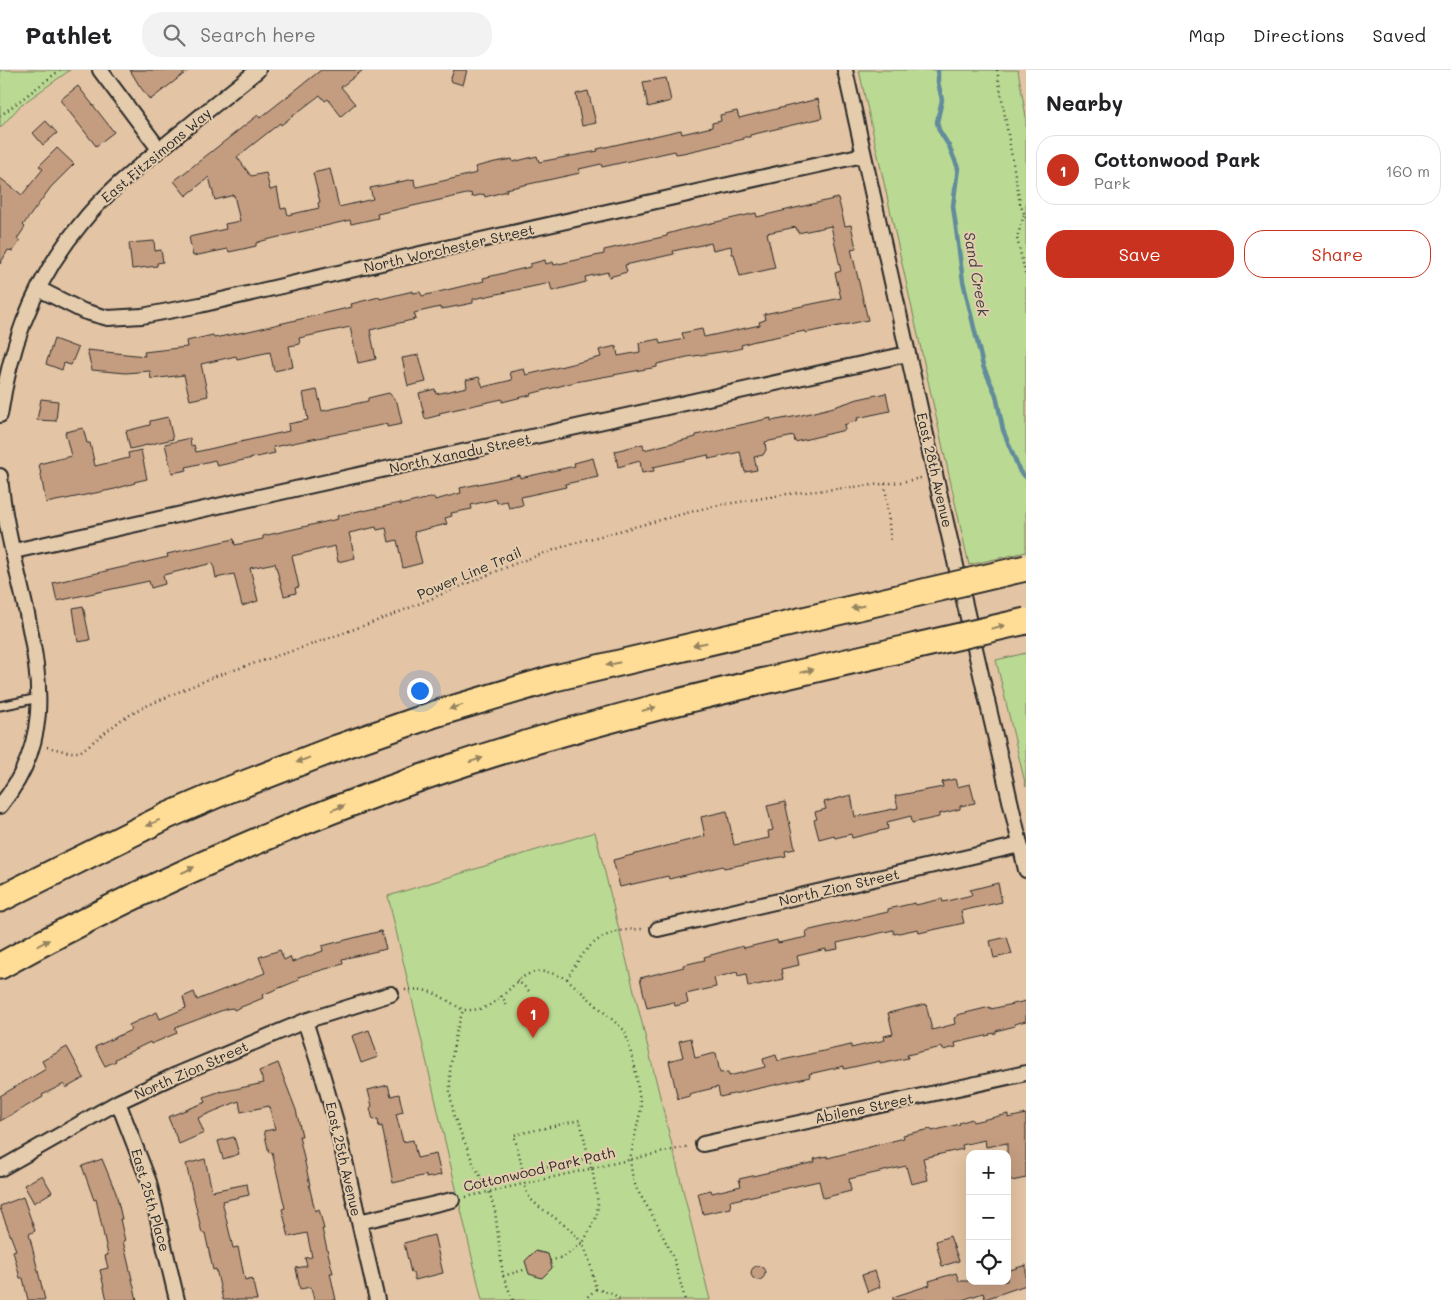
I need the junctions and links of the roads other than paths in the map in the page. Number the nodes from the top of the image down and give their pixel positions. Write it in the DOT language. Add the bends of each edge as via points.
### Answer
graph roads {
  1 [pos="100,70"];
  2 [pos="258,70"];
  3 [pos="845,70"];
  4 [pos="160,149"];
  5 [pos="863,155"];
  6 [pos="39,289"];
  7 [pos="907,354"];
  8 [pos="0,415"];
  9 [pos="0,476"];
  10 [pos="14,551"];
  11 [pos="1026,568"];
  12 [pos="1026,621"];
  13 [pos="40,698"];
  14 [pos="0,706"];
  15 [pos="0,806"];
  16 [pos="1020,846"];
  17 [pos="1026,870"];
  18 [pos="0,899"];
  19 [pos="658,928"];
  20 [pos="0,966"];
  21 [pos="391,994"];
  22 [pos="305,1021"];
  23 [pos="1026,1073"];
  24 [pos="118,1102"];
  25 [pos="703,1144"];
  26 [pos="0,1169"];
  27 [pos="452,1200"];
  28 [pos="359,1222"];
  29 [pos="177,1300"];
  30 [pos="377,1300"];
  1 -- 4 [label="street"];
  2 -- 4 [label="street, East Fitzsimons Way"];
  3 -- 5 [label="street, East 28th Avenue"];
  4 -- 6 [label="street, East Fitzsimons Way" via="80,224"];
  5 -- 6 [label="street, North Worchester Street" via="142,316 108,318 83,311"];
  5 -- 7 [label="street, East 28th Avenue"];
  6 -- 8 [label="street, East Fitzsimons Way" via="9,364"];
  7 -- 10 [label="street, North Xanadu Street"];
  7 -- 16 [label="street, East 28th Avenue"];
  9 -- 10 [label="street"];
  10 -- 13 [label="street" via="38,669"];
  11 -- 18 [label="highway, one-way, bridge" via="564,676 435,714 223,792 167,816"];
  20 -- 12 [label="highway, one-way, bridge" via="231,851 313,817 430,775 664,705"];
  13 -- 14 [label="lane"];
  13 -- 15 [label="street" via="33,743 19,780"];
  16 -- 17 [label="street, East 28th Avenue"];
  16 -- 19 [label="street, North Zion Street"];
  21 -- 22 [label="street, North Zion Street"];
  22 -- 24 [label="street, North Zion Street"];
  22 -- 28 [label="street, East 25th Avenue" via="332,1107"];
  23 -- 25 [label="street, Abilene Street"];
  24 -- 26 [label="street, North Zion Street"];
  24 -- 29 [label="street, East 25th Place" via="149,1182"];
  27 -- 28 [label="street"];
  28 -- 30 [label="street, East 25th Avenue"];
}
